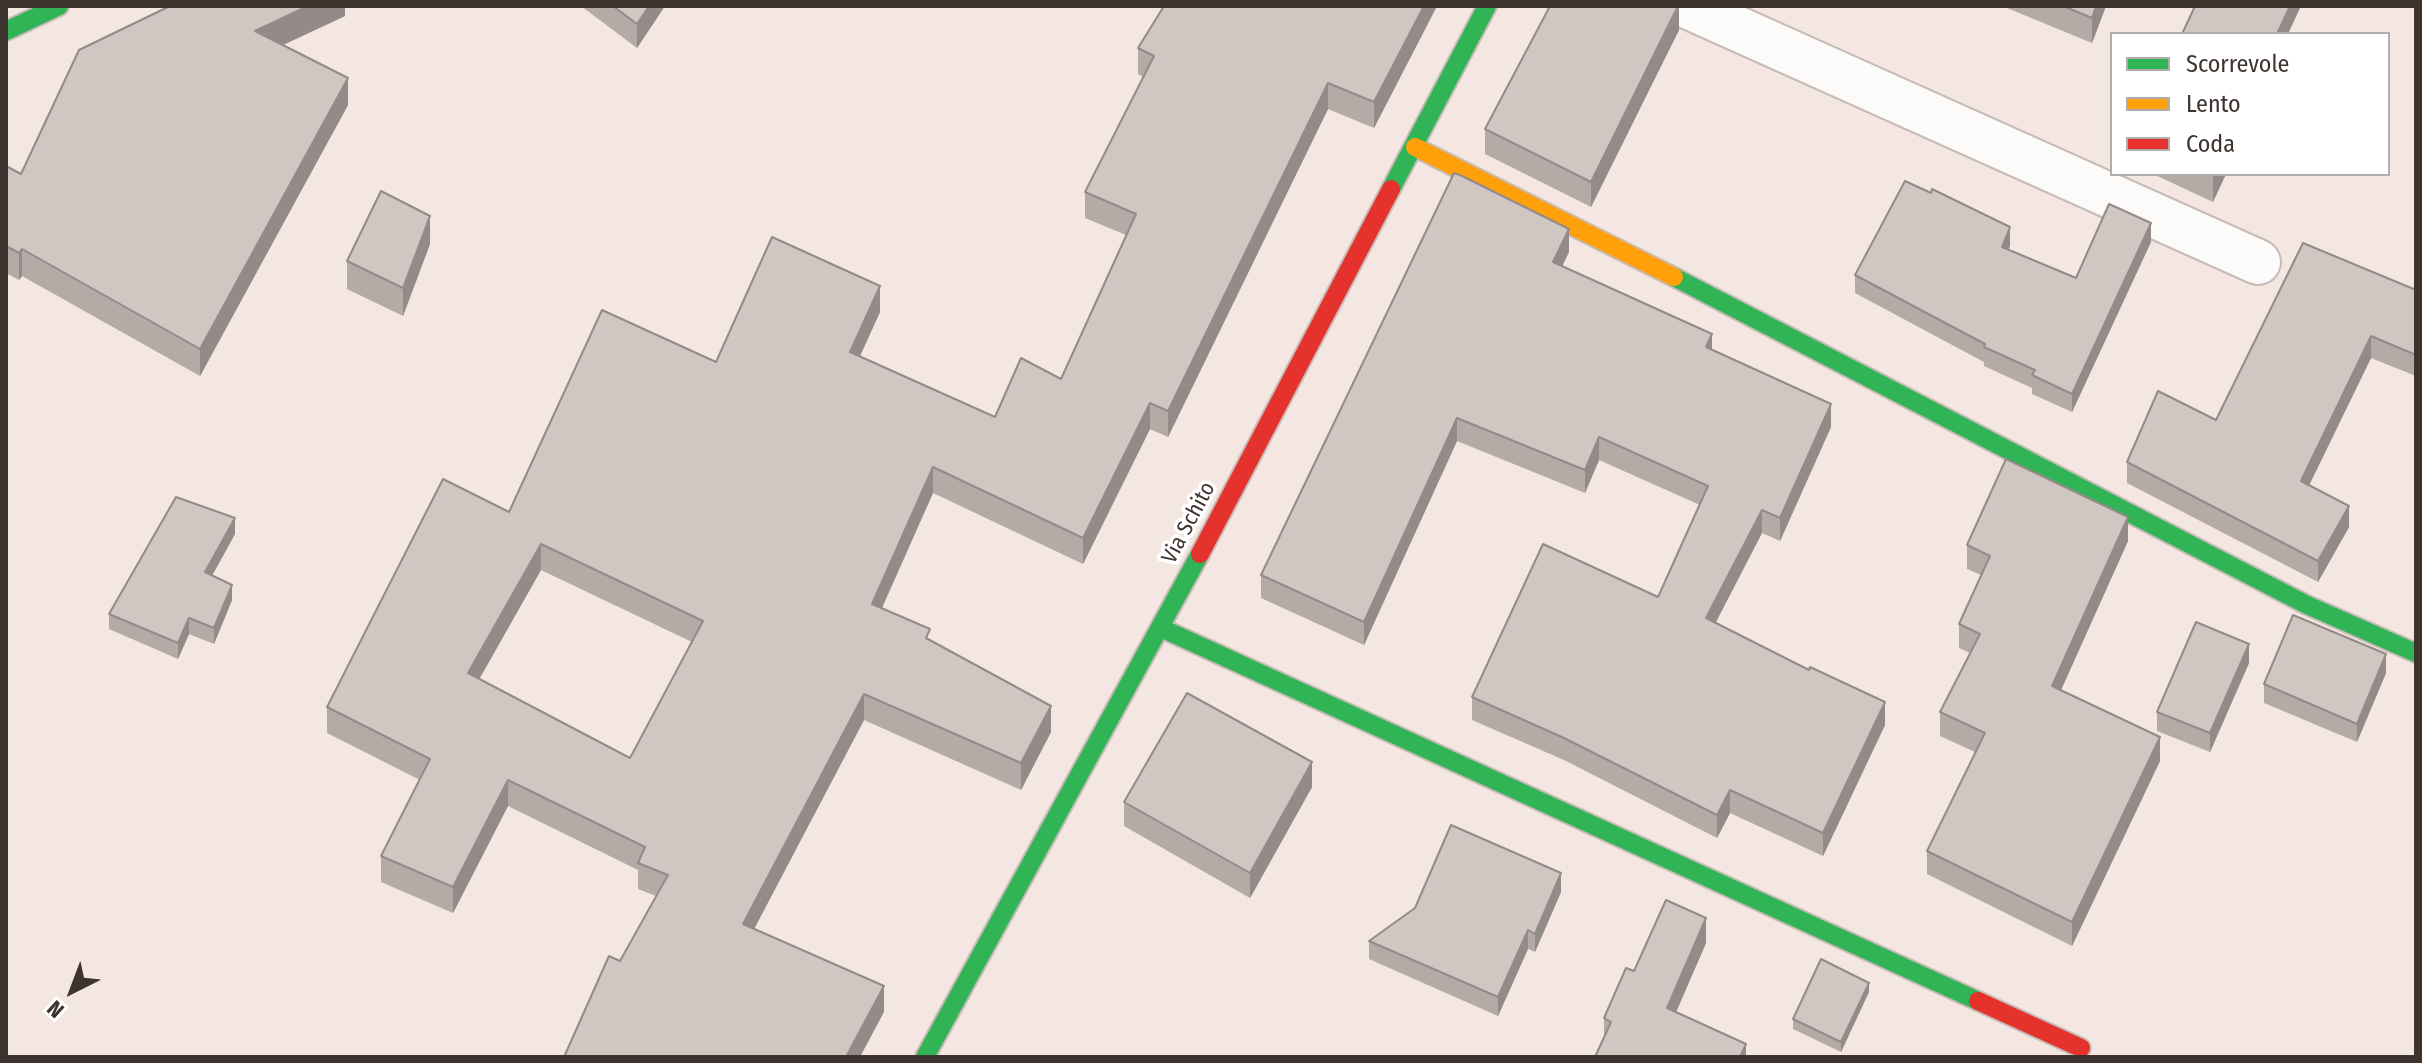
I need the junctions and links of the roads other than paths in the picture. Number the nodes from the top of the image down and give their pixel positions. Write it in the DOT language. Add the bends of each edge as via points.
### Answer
graph roads {
  1 [pos="59,6"];
  2 [pos="1487,6"];
  3 [pos="1687,6"];
  4 [pos="6,31"];
  5 [pos="1415,147"];
  6 [pos="2258,262"];
  7 [pos="1161,628"];
  8 [pos="2416,653"];
  9 [pos="2081,1048"];
  10 [pos="925,1057"];
  1 -- 4 [label="street"];
  2 -- 5 [label="street, Via Schito"];
  3 -- 6 [label="street"];
  5 -- 7 [label="street, Via Schito"];
  5 -- 8 [label="street" via="2307,605"];
  7 -- 9 [label="street"];
  7 -- 10 [label="street, Via Schito"];
}
